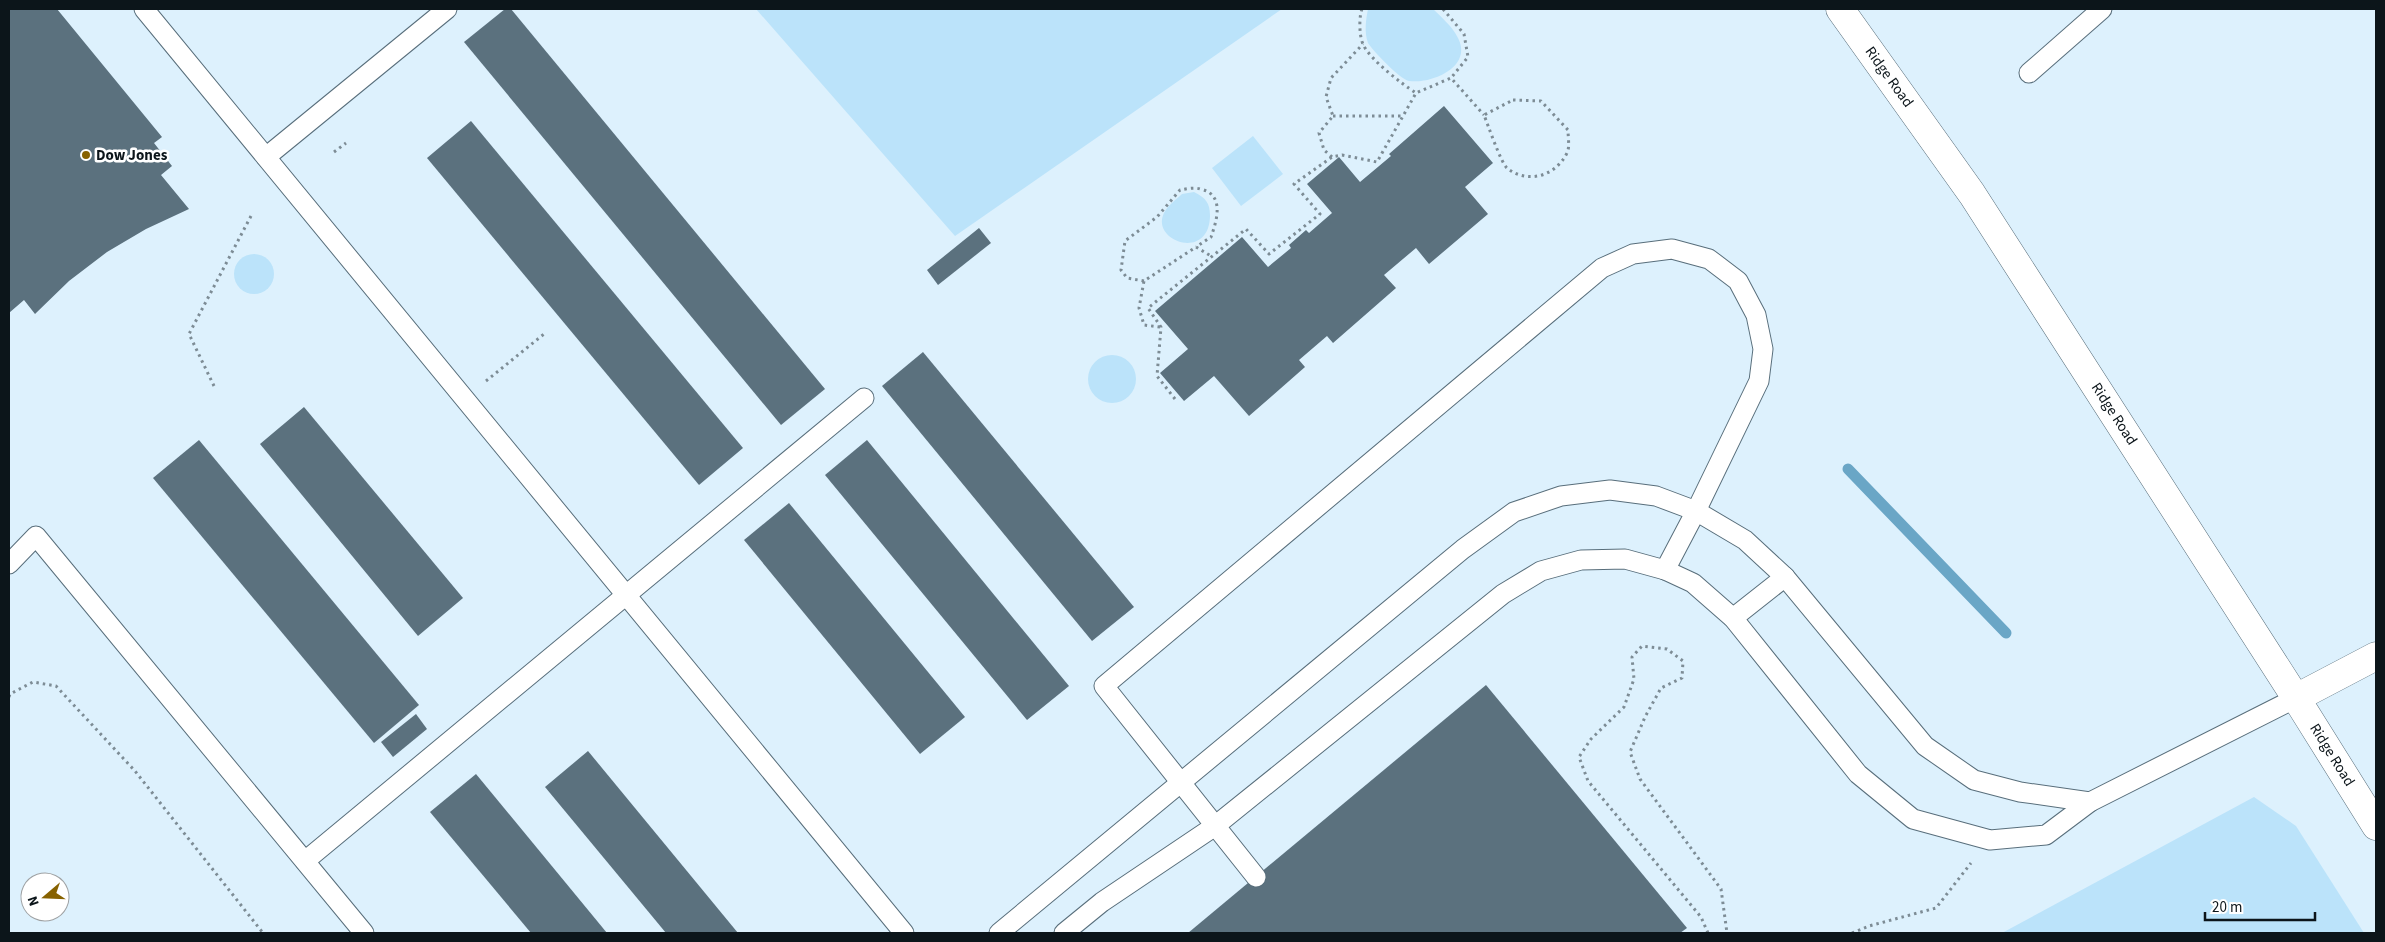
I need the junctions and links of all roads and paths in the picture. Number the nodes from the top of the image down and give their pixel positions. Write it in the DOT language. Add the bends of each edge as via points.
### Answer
graph roads {
  1 [pos="144,9"];
  2 [pos="447,9"];
  3 [pos="1362,9"];
  4 [pos="1443,9"];
  5 [pos="1840,9"];
  6 [pos="2102,9"];
  7 [pos="1363,44"];
  8 [pos="2029,73"];
  9 [pos="1451,78"];
  10 [pos="1416,93"];
  11 [pos="1484,115"];
  12 [pos="1333,116"];
  13 [pos="1403,116"];
  14 [pos="346,143"];
  15 [pos="334,152"];
  16 [pos="266,157"];
  17 [pos="1332,157"];
  18 [pos="251,216"];
  19 [pos="1196,247"];
  20 [pos="1211,257"];
  21 [pos="1144,281"];
  22 [pos="1161,327"];
  23 [pos="544,334"];
  24 [pos="214,386"];
  25 [pos="480,386"];
  26 [pos="864,398"];
  27 [pos="1175,399"];
  28 [pos="1696,511"];
  29 [pos="9,564"];
  30 [pos="1665,570"];
  31 [pos="1784,577"];
  32 [pos="626,595"];
  33 [pos="1732,618"];
  34 [pos="2376,656"];
  35 [pos="9,697"];
  36 [pos="2296,698"];
  37 [pos="1180,782"];
  38 [pos="2090,802"];
  39 [pos="1215,826"];
  40 [pos="2376,826"];
  41 [pos="1990,840"];
  42 [pos="305,861"];
  43 [pos="1256,877"];
  44 [pos="263,933"];
  45 [pos="364,933"];
  46 [pos="904,933"];
  47 [pos="999,933"];
  48 [pos="1064,933"];
  49 [pos="1708,933"];
  50 [pos="1727,933"];
  51 [pos="1852,933"];
  1 -- 16 [label="lane"];
  2 -- 16 [label="lane"];
  3 -- 7 [label="path"];
  4 -- 9 [label="path" via="1464,34 1468,57"];
  5 -- 36 [label="street, Ridge Road" via="1972,194"];
  6 -- 8 [label="lane"];
  7 -- 10 [label="path" via="1393,78"];
  7 -- 12 [label="path" via="1331,78 1326,97"];
  9 -- 10 [label="path"];
  9 -- 11 [label="path"];
  10 -- 13 [label="path"];
  11 -- 11 [label="path" via="1505,167 1525,178 1538,177 1558,167 1568,151 1568,130 1541,101 1513,100"];
  12 -- 13 [label="path"];
  12 -- 17 [label="path" via="1319,133 1324,150"];
  13 -- 17 [label="path" via="1377,162 1342,155"];
  14 -- 15 [label="path"];
  16 -- 32 [label="lane"];
  17 -- 20 [label="path" via="1294,184 1320,214 1269,254 1246,229"];
  18 -- 24 [label="path" via="189,334"];
  19 -- 20 [label="path"];
  19 -- 21 [label="path"];
  19 -- 21 [label="path" via="1211,237 1218,208 1214,196 1201,189 1180,190 1157,217 1125,242 1121,270 1126,278"];
  20 -- 22 [label="path" via="1148,308"];
  21 -- 22 [label="path" via="1139,308 1144,326"];
  22 -- 27 [label="path" via="1156,376"];
  23 -- 25 [label="path"];
  26 -- 32 [label="lane"];
  28 -- 30 [label="lane"];
  28 -- 31 [label="lane" via="1746,540"];
  28 -- 37 [label="lane" via="1656,496 1610,490 1561,496 1514,512 1463,549"];
  28 -- 37 [label="lane" via="1760,381 1763,349 1756,315 1738,281 1709,259 1672,249 1633,254 1602,268 1104,686"];
  29 -- 42 [label="lane" via="36,536"];
  30 -- 33 [label="lane" via="1693,583"];
  30 -- 39 [label="lane" via="1616,559 1581,560 1541,572 1503,594"];
  31 -- 33 [label="lane"];
  31 -- 38 [label="lane" via="1924,746 1974,780 2020,792"];
  32 -- 42 [label="lane"];
  32 -- 46 [label="lane"];
  33 -- 41 [label="lane" via="1858,774 1913,819"];
  34 -- 36 [label="street"];
  35 -- 44 [label="path" via="32,682 56,686 135,771"];
  36 -- 38 [label="lane"];
  36 -- 40 [label="street, Ridge Road"];
  37 -- 39 [label="lane"];
  37 -- 47 [label="lane"];
  38 -- 41 [label="lane" via="2046,836"];
  39 -- 43 [label="lane"];
  39 -- 48 [label="lane" via="1102,902"];
  41 -- 51 [label="path" via="1936,908"];
  42 -- 45 [label="lane"];
  49 -- 50 [label="path" via="1702,917 1588,781 1579,757 1591,739 1624,707 1634,679 1632,658 1642,646 1667,649 1683,661 1682,678 1661,688 1630,752 1640,779 1721,889"];
}
